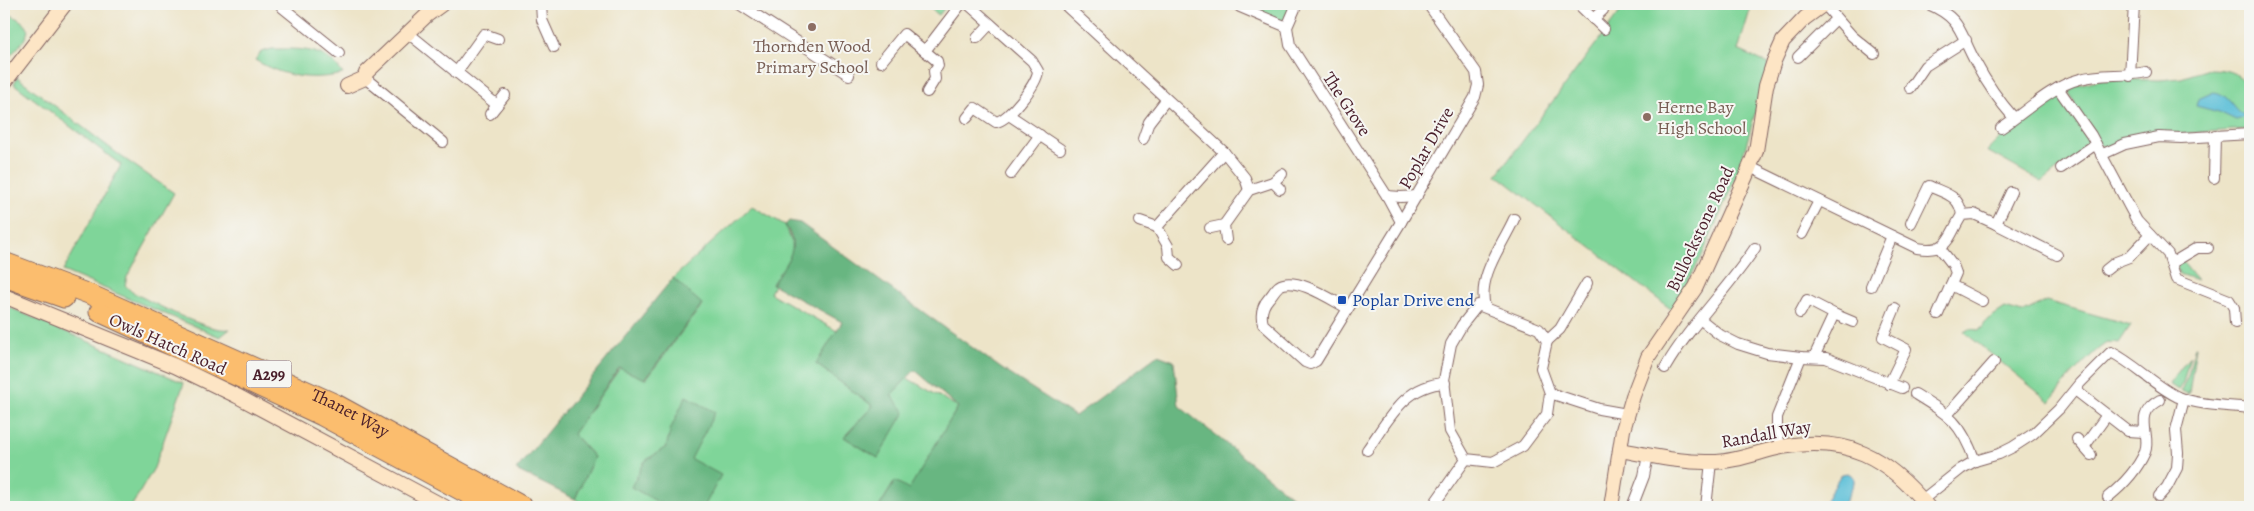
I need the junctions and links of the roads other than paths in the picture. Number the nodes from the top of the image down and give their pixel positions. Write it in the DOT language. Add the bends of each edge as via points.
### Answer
graph roads {
  1 [pos="65,4"];
  2 [pos="280,4"];
  3 [pos="442,4"];
  4 [pos="541,4"];
  5 [pos="739,4"];
  6 [pos="962,4"];
  7 [pos="968,4"];
  8 [pos="1237,4"];
  9 [pos="1297,4"];
  10 [pos="1578,4"];
  11 [pos="1824,4"];
  12 [pos="1928,4"];
  13 [pos="2134,4"];
  14 [pos="1429,5"];
  15 [pos="1070,6"];
  16 [pos="1947,7"];
  17 [pos="1602,10"];
  18 [pos="1593,19"];
  19 [pos="1836,19"];
  20 [pos="990,24"];
  21 [pos="1287,27"];
  22 [pos="1604,30"];
  23 [pos="408,33"];
  24 [pos="977,38"];
  25 [pos="498,39"];
  26 [pos="1966,40"];
  27 [pos="554,47"];
  28 [pos="925,51"];
  29 [pos="339,53"];
  30 [pos="1874,54"];
  31 [pos="1798,57"];
  32 [pos="881,62"];
  33 [pos="2146,72"];
  34 [pos="456,73"];
  35 [pos="849,74"];
  36 [pos="2130,76"];
  37 [pos="365,78"];
  38 [pos="4,83"];
  39 [pos="347,86"];
  40 [pos="1910,88"];
  41 [pos="2058,88"];
  42 [pos="927,92"];
  43 [pos="505,95"];
  44 [pos="1166,100"];
  45 [pos="497,105"];
  46 [pos="490,114"];
  47 [pos="1010,115"];
  48 [pos="967,118"];
  49 [pos="2014,118"];
  50 [pos="2001,128"];
  51 [pos="2250,134"];
  52 [pos="2215,135"];
  53 [pos="1040,136"];
  54 [pos="1142,139"];
  55 [pos="443,142"];
  56 [pos="2096,144"];
  57 [pos="1060,149"];
  58 [pos="1224,152"];
  59 [pos="2101,155"];
  60 [pos="1750,167"];
  61 [pos="2061,168"];
  62 [pos="1011,174"];
  63 [pos="1282,174"];
  64 [pos="2214,178"];
  65 [pos="1249,190"];
  66 [pos="2011,192"];
  67 [pos="1387,196"];
  68 [pos="1416,196"];
  69 [pos="1819,201"];
  70 [pos="1962,215"];
  71 [pos="1514,219"];
  72 [pos="1140,221"];
  73 [pos="1402,222"];
  74 [pos="1911,223"];
  75 [pos="1996,224"];
  76 [pos="1224,225"];
  77 [pos="1157,227"];
  78 [pos="1210,228"];
  79 [pos="1802,234"];
  80 [pos="1892,236"];
  81 [pos="2150,236"];
  82 [pos="1226,240"];
  83 [pos="1939,247"];
  84 [pos="1755,248"];
  85 [pos="2208,248"];
  86 [pos="2056,255"];
  87 [pos="4,262"];
  88 [pos="2172,263"];
  89 [pos="1178,265"];
  90 [pos="2106,270"];
  91 [pos="4,277"];
  92 [pos="2176,279"];
  93 [pos="1587,283"];
  94 [pos="1951,285"];
  95 [pos="1871,286"];
  96 [pos="2173,290"];
  97 [pos="4,296"];
  98 [pos="1982,301"];
  99 [pos="1485,307"];
  100 [pos="1347,308"];
  101 [pos="1896,308"];
  102 [pos="1800,313"];
  103 [pos="1834,314"];
  104 [pos="1938,314"];
  105 [pos="1700,319"];
  106 [pos="1853,322"];
  107 [pos="2235,323"];
  108 [pos="1547,341"];
  109 [pos="1801,357"];
  110 [pos="1814,357"];
  111 [pos="1994,362"];
  112 [pos="1665,368"];
  113 [pos="1444,383"];
  114 [pos="1889,384"];
  115 [pos="1902,388"];
  116 [pos="2075,390"];
  117 [pos="1550,393"];
  118 [pos="1915,394"];
  119 [pos="2184,399"];
  120 [pos="2160,400"];
  121 [pos="2250,408"];
  122 [pos="1627,414"];
  123 [pos="1948,414"];
  124 [pos="2107,415"];
  125 [pos="2144,432"];
  126 [pos="2077,439"];
  127 [pos="1781,448"];
  128 [pos="1367,450"];
  129 [pos="1620,450"];
  130 [pos="1648,455"];
  131 [pos="1466,459"];
  132 [pos="1975,461"];
  133 [pos="1710,462"];
  134 [pos="2159,496"];
  135 [pos="2114,497"];
  136 [pos="1925,504"];
  137 [pos="445,507"];
  138 [pos="492,507"];
  139 [pos="524,507"];
  140 [pos="1432,507"];
  141 [pos="1612,507"];
  142 [pos="1632,507"];
  143 [pos="1706,507"];
  1 -- 38 [label="street"];
  2 -- 29 [label="street"];
  3 -- 23 [label="street"];
  4 -- 27 [label="street" via="542,20"];
  5 -- 35 [label="street"];
  6 -- 28 [label="street"];
  7 -- 20 [label="street"];
  8 -- 21 [label="street"];
  9 -- 21 [label="street"];
  10 -- 18 [label="street"];
  11 -- 19 [label="street, Bullockstone Road"];
  11 -- 60 [label="street, Bullockstone Road" via="1793,30 1774,61"];
  12 -- 16 [label="street"];
  13 -- 36 [label="street"];
  14 -- 68 [label="street, Poplar Drive" via="1476,72 1478,85 1475,97"];
  15 -- 44 [label="street"];
  16 -- 26 [label="street"];
  17 -- 18 [label="street"];
  18 -- 22 [label="street"];
  19 -- 30 [label="street, Bullockstone Road"];
  19 -- 31 [label="street"];
  20 -- 24 [label="street"];
  20 -- 47 [label="street" via="1032,61 1038,71 1036,80"];
  21 -- 67 [label="street, The Grove" via="1290,45 1304,69"];
  23 -- 34 [label="street"];
  23 -- 37 [label="street" via="366,73"];
  25 -- 34 [label="street" via="484,34"];
  26 -- 40 [label="street" via="1926,66"];
  26 -- 49 [label="street" via="1974,61"];
  28 -- 32 [label="street" via="904,34"];
  28 -- 42 [label="street" via="937,61 938,66 934,71 935,80"];
  33 -- 36 [label="street"];
  34 -- 45 [label="street"];
  36 -- 41 [label="street" via="2098,75"];
  37 -- 39 [label="street"];
  37 -- 55 [label="street"];
  41 -- 49 [label="street"];
  41 -- 56 [label="street"];
  43 -- 45 [label="street"];
  44 -- 54 [label="street"];
  44 -- 58 [label="street"];
  45 -- 46 [label="street"];
  47 -- 48 [label="street" via="996,122 975,108"];
  47 -- 53 [label="street"];
  49 -- 50 [label="street"];
  51 -- 52 [label="street"];
  52 -- 59 [label="street" via="2159,137 2126,144"];
  52 -- 64 [label="street"];
  53 -- 57 [label="street"];
  53 -- 62 [label="street"];
  56 -- 59 [label="street"];
  56 -- 61 [label="street"];
  58 -- 65 [label="street" via="1245,178"];
  58 -- 77 [label="street"];
  59 -- 81 [label="street" via="2137,221"];
  60 -- 69 [label="street"];
  60 -- 122 [label="street, Bullockstone Road" via="1696,287 1648,357"];
  63 -- 65 [label="street" via="1276,186"];
  65 -- 76 [label="street"];
  66 -- 75 [label="street"];
  67 -- 68 [label="street"];
  67 -- 73 [label="street, The Grove"];
  68 -- 73 [label="street, Poplar Drive"];
  69 -- 79 [label="street"];
  69 -- 80 [label="street"];
  70 -- 74 [label="street" via="1960,204 1953,197 1929,186"];
  70 -- 75 [label="street" via="1974,214"];
  70 -- 83 [label="street" via="1949,241"];
  71 -- 99 [label="street" via="1488,272 1484,287"];
  72 -- 77 [label="street"];
  73 -- 100 [label="street, Poplar Drive"];
  75 -- 86 [label="street"];
  76 -- 78 [label="street"];
  76 -- 82 [label="street"];
  77 -- 89 [label="street" via="1168,246 1169,257"];
  80 -- 83 [label="street" via="1917,248 1930,250"];
  80 -- 95 [label="street"];
  81 -- 88 [label="street" via="2168,254"];
  81 -- 90 [label="street" via="2129,257"];
  83 -- 94 [label="street" via="1956,273"];
  84 -- 105 [label="street"];
  85 -- 88 [label="street" via="2197,248"];
  87 -- 139 [label="highway, Thanet Way / A299" via="94,296 336,404"];
  88 -- 92 [label="street"];
  91 -- 138 [label="highway, Thanet Way / A299" via="85,306 322,416"];
  92 -- 96 [label="street"];
  92 -- 107 [label="street" via="2228,300 2234,308"];
  93 -- 108 [label="street" via="1560,329"];
  94 -- 98 [label="street"];
  94 -- 104 [label="street"];
  97 -- 137 [label="street, Owls Hatch Road" via="184,370"];
  99 -- 108 [label="street" via="1539,329"];
  99 -- 113 [label="street" via="1478,305 1451,344"];
  100 -- 100 [label="street, Poplar Drive" via="1312,364 1305,362 1261,320 1266,302 1278,286 1285,284 1302,285"];
  101 -- 114 [label="street" via="1883,337 1906,349"];
  102 -- 103 [label="street" via="1807,300"];
  103 -- 106 [label="street"];
  103 -- 110 [label="street"];
  105 -- 109 [label="street" via="1738,344 1767,353"];
  105 -- 112 [label="street"];
  108 -- 117 [label="street" via="1541,368"];
  109 -- 110 [label="street"];
  109 -- 127 [label="street" via="1777,417"];
  110 -- 114 [label="street" via="1826,358"];
  111 -- 123 [label="street"];
  113 -- 128 [label="street" via="1419,388 1406,397"];
  113 -- 131 [label="street" via="1450,431"];
  114 -- 115 [label="street"];
  116 -- 119 [label="street" via="2111,352"];
  116 -- 124 [label="street"];
  116 -- 132 [label="street" via="2033,434 1999,454"];
  117 -- 122 [label="street" via="1599,409"];
  117 -- 131 [label="street" via="1547,414 1523,446 1493,462"];
  118 -- 123 [label="street"];
  119 -- 121 [label="street"];
  119 -- 134 [label="street" via="2176,430 2177,468"];
  120 -- 125 [label="street" via="2154,403 2143,421"];
  122 -- 129 [label="street, Bullockstone Road"];
  123 -- 132 [label="street" via="1964,436"];
  124 -- 125 [label="street" via="2128,431"];
  124 -- 126 [label="street" via="2088,451"];
  125 -- 135 [label="street" via="2146,450"];
  127 -- 133 [label="street, Randall Way"];
  127 -- 136 [label="street, Randall Way" via="1823,443 1864,452 1893,471"];
  129 -- 130 [label="street, Randall Way"];
  129 -- 141 [label="street, Bullockstone Road"];
  130 -- 133 [label="street, Randall Way"];
  130 -- 142 [label="street"];
  131 -- 140 [label="street"];
  132 -- 136 [label="street" via="1944,482"];
  133 -- 143 [label="street"];
}
